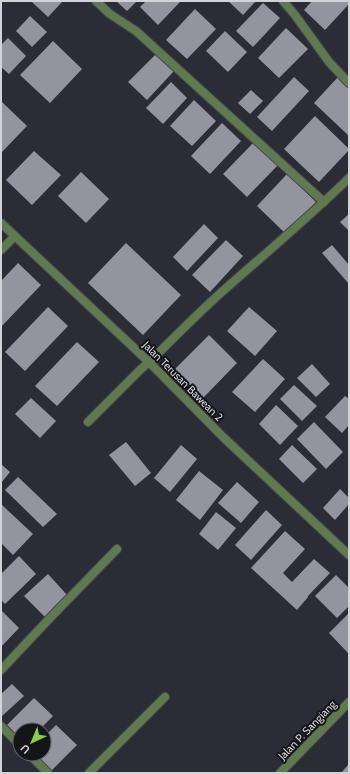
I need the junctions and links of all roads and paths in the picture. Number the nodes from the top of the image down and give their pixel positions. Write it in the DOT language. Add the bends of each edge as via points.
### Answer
graph roads {
  1 [pos="96,1"];
  2 [pos="283,1"];
  3 [pos="349,83"];
  4 [pos="349,178"];
  5 [pos="324,202"];
  6 [pos="1,223"];
  7 [pos="15,236"];
  8 [pos="1,250"];
  9 [pos="149,362"];
  10 [pos="88,422"];
  11 [pos="117,548"];
  12 [pos="349,555"];
  13 [pos="1,670"];
  14 [pos="165,697"];
  15 [pos="349,702"];
  16 [pos="1,726"];
  17 [pos="12,737"];
  18 [pos="37,762"];
  19 [pos="48,773"];
  20 [pos="89,773"];
  21 [pos="280,773"];
  1 -- 5 [label="street" via="136,31"];
  2 -- 3 [label="street" via="329,62"];
  4 -- 5 [label="street"];
  5 -- 9 [label="street" via="222,291"];
  6 -- 7 [label="street, Jalan Terusan Bawean 2"];
  7 -- 8 [label="street"];
  7 -- 9 [label="street, Jalan Terusan Bawean 2"];
  9 -- 10 [label="street"];
  9 -- 12 [label="street, Jalan Terusan Bawean 2" via="223,437"];
  11 -- 13 [label="street"];
  14 -- 20 [label="street"];
  15 -- 21 [label="street, Jalan P. Sangiang"];
  16 -- 17 [label="street"];
  18 -- 19 [label="street"];
}
